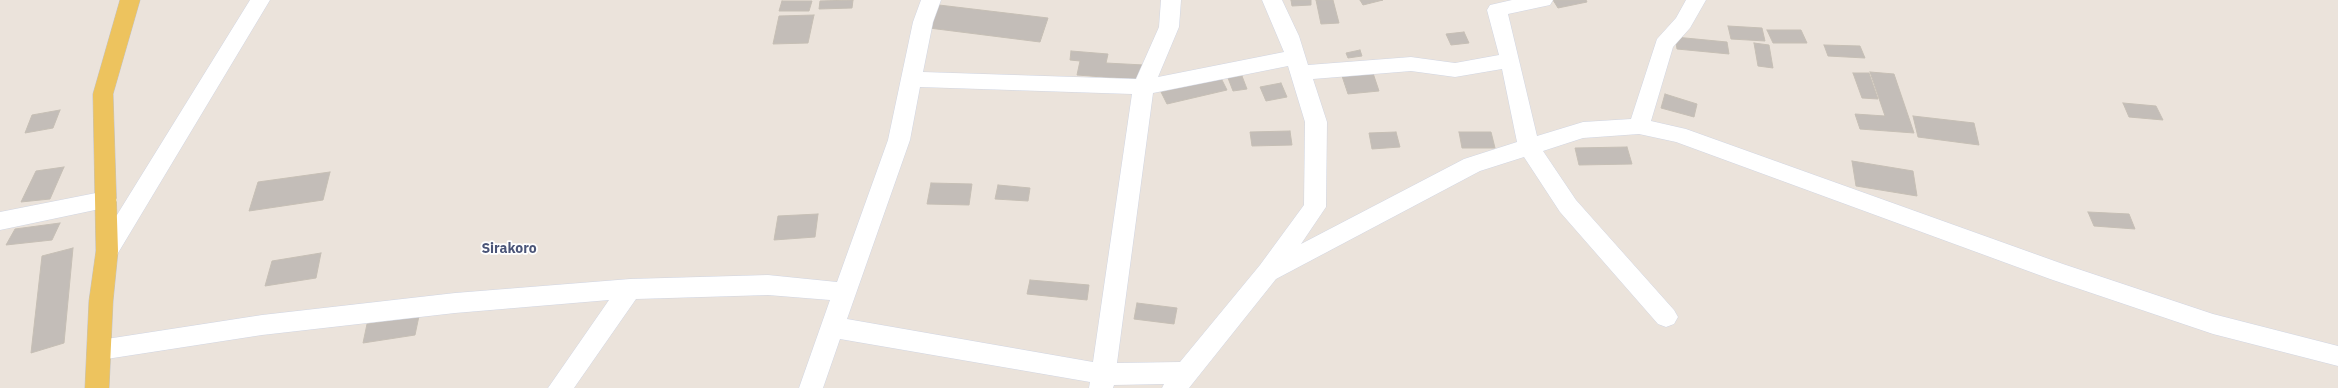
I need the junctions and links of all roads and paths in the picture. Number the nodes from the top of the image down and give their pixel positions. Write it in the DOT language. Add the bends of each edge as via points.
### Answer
graph roads {
  1 [pos="130,0"];
  2 [pos="260,0"];
  3 [pos="931,0"];
  4 [pos="1171,0"];
  5 [pos="1272,0"];
  6 [pos="1543,0"];
  7 [pos="1696,0"];
  8 [pos="1510,60"];
  9 [pos="1298,65"];
  10 [pos="912,80"];
  11 [pos="1143,87"];
  12 [pos="1639,126"];
  13 [pos="1529,147"];
  14 [pos="106,200"];
  15 [pos="0,221"];
  16 [pos="107,251"];
  17 [pos="1268,272"];
  18 [pos="630,289"];
  19 [pos="844,292"];
  20 [pos="1666,317"];
  21 [pos="832,327"];
  22 [pos="100,350"];
  23 [pos="2338,356"];
  24 [pos="1102,381"];
  25 [pos="1181,381"];
  26 [pos="97,388"];
  27 [pos="560,388"];
  28 [pos="811,388"];
  1 -- 14 [label="main road" via="103,94"];
  2 -- 16 [label="street"];
  3 -- 10 [label="street" via="923,22"];
  4 -- 11 [label="street" via="1169,27"];
  5 -- 9 [label="street" via="1289,36"];
  6 -- 8 [label="street" via="1497,10"];
  7 -- 12 [label="street" via="1683,23 1664,44"];
  8 -- 9 [label="street" via="1455,70 1411,64"];
  8 -- 13 [label="street"];
  9 -- 11 [label="street"];
  9 -- 17 [label="street" via="1316,122 1315,207"];
  10 -- 11 [label="street"];
  10 -- 19 [label="street" via="899,140"];
  11 -- 24 [label="street"];
  12 -- 13 [label="street" via="1583,130"];
  12 -- 23 [label="street" via="1679,135 2058,272 2213,324"];
  13 -- 17 [label="street" via="1472,165"];
  13 -- 20 [label="street" via="1568,206"];
  14 -- 15 [label="street"];
  14 -- 16 [label="main road"];
  16 -- 22 [label="main road" via="101,301"];
  17 -- 25 [label="street"];
  18 -- 19 [label="street" via="768,285"];
  18 -- 22 [label="street" via="454,303 262,325"];
  18 -- 27 [label="street"];
  19 -- 21 [label="street"];
  21 -- 24 [label="street"];
  21 -- 28 [label="street"];
  22 -- 26 [label="main road"];
  24 -- 25 [label="street"];
}
